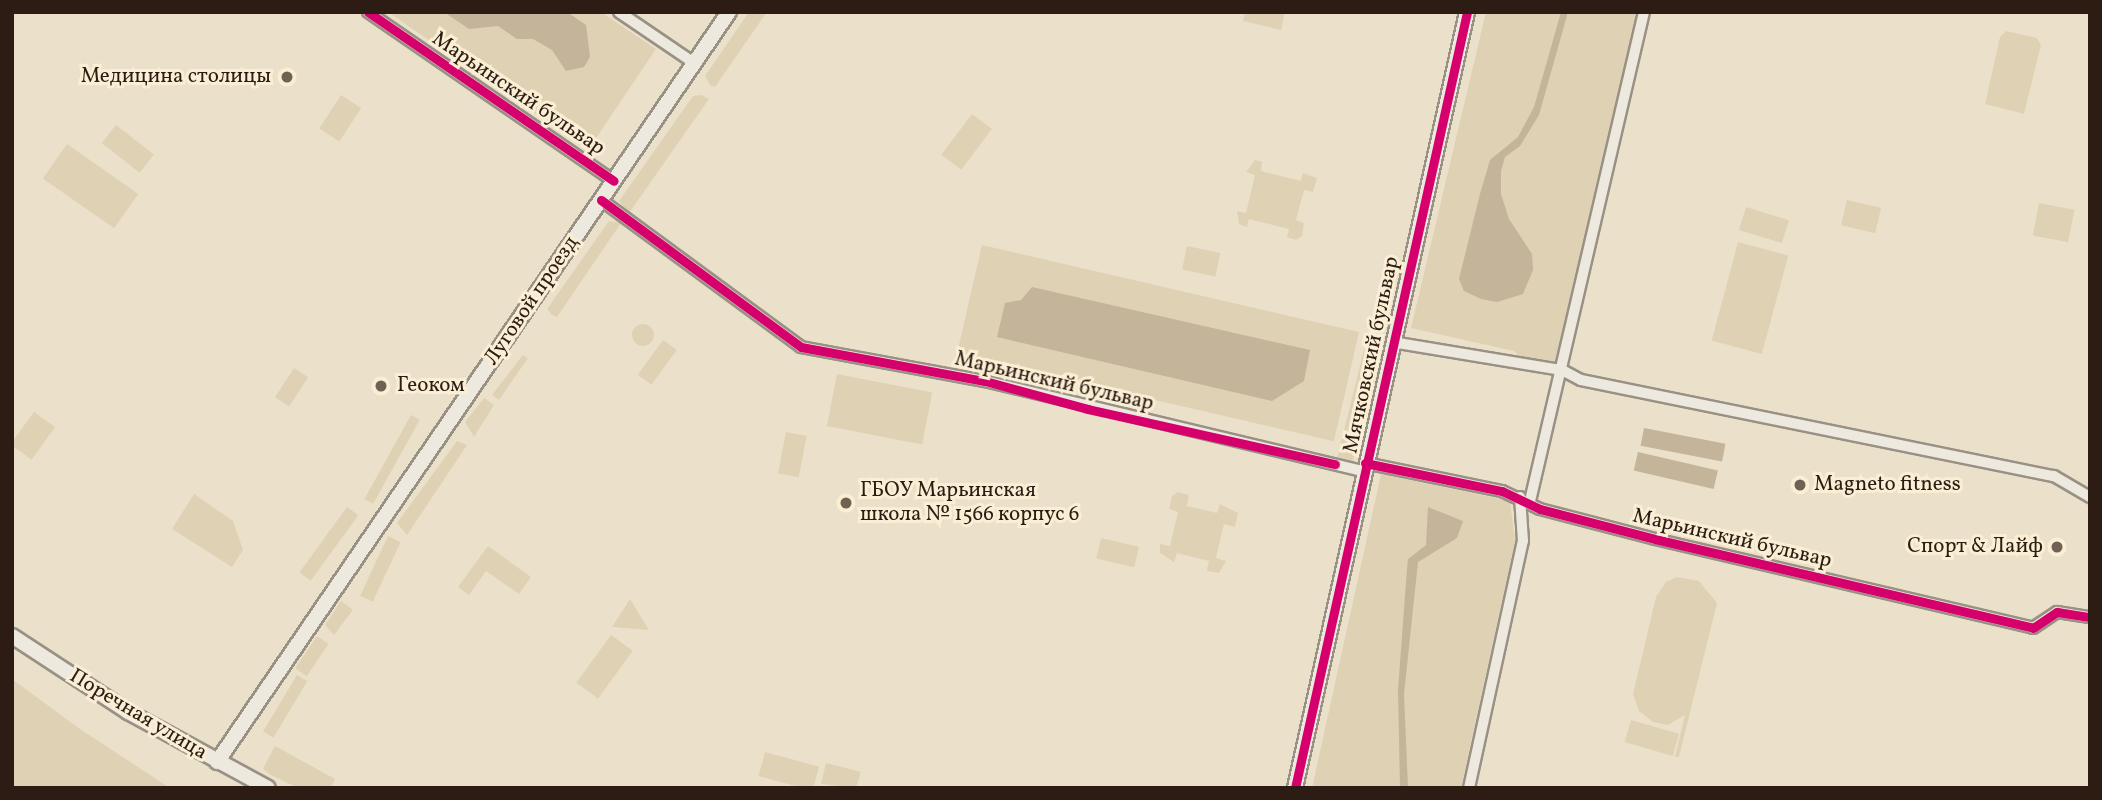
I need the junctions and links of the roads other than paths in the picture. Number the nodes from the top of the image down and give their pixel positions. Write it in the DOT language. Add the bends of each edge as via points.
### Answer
graph roads {
  1 [pos="368,12"];
  2 [pos="619,12"];
  3 [pos="729,12"];
  4 [pos="1467,12"];
  5 [pos="1644,12"];
  6 [pos="694,63"];
  7 [pos="614,181"];
  8 [pos="601,200"];
  9 [pos="1392,342"];
  10 [pos="1562,370"];
  11 [pos="1365,467"];
  12 [pos="2090,497"];
  13 [pos="1525,499"];
  14 [pos="2090,617"];
  15 [pos="12,636"];
  16 [pos="217,762"];
  17 [pos="268,788"];
  18 [pos="1295,788"];
  19 [pos="1469,788"];
  1 -- 7 [label="street, Марьинский бульвар"];
  2 -- 6 [label="street"];
  3 -- 6 [label="street, Луговой проезд"];
  4 -- 9 [label="street, Мячковский бульвар"];
  5 -- 10 [label="street"];
  6 -- 7 [label="street, Луговой проезд"];
  7 -- 8 [label="street, Луговой проезд"];
  8 -- 11 [label="street, Марьинский бульвар" via="801,347 985,381 1088,409"];
  8 -- 16 [label="street, Луговой проезд"];
  9 -- 10 [label="street"];
  9 -- 11 [label="street, Мячковский бульвар"];
  10 -- 12 [label="street" via="1581,380 2054,476"];
  10 -- 13 [label="street"];
  11 -- 13 [label="street, Марьинский бульвар"];
  11 -- 18 [label="street, Мячковский бульвар"];
  13 -- 14 [label="street, Марьинский бульвар" via="1540,509 1655,539 2033,628 2057,612"];
  13 -- 19 [label="street" via="1523,541"];
  15 -- 16 [label="street, Поречная улица" via="128,712"];
  16 -- 17 [label="street, Поречная улица"];
}
